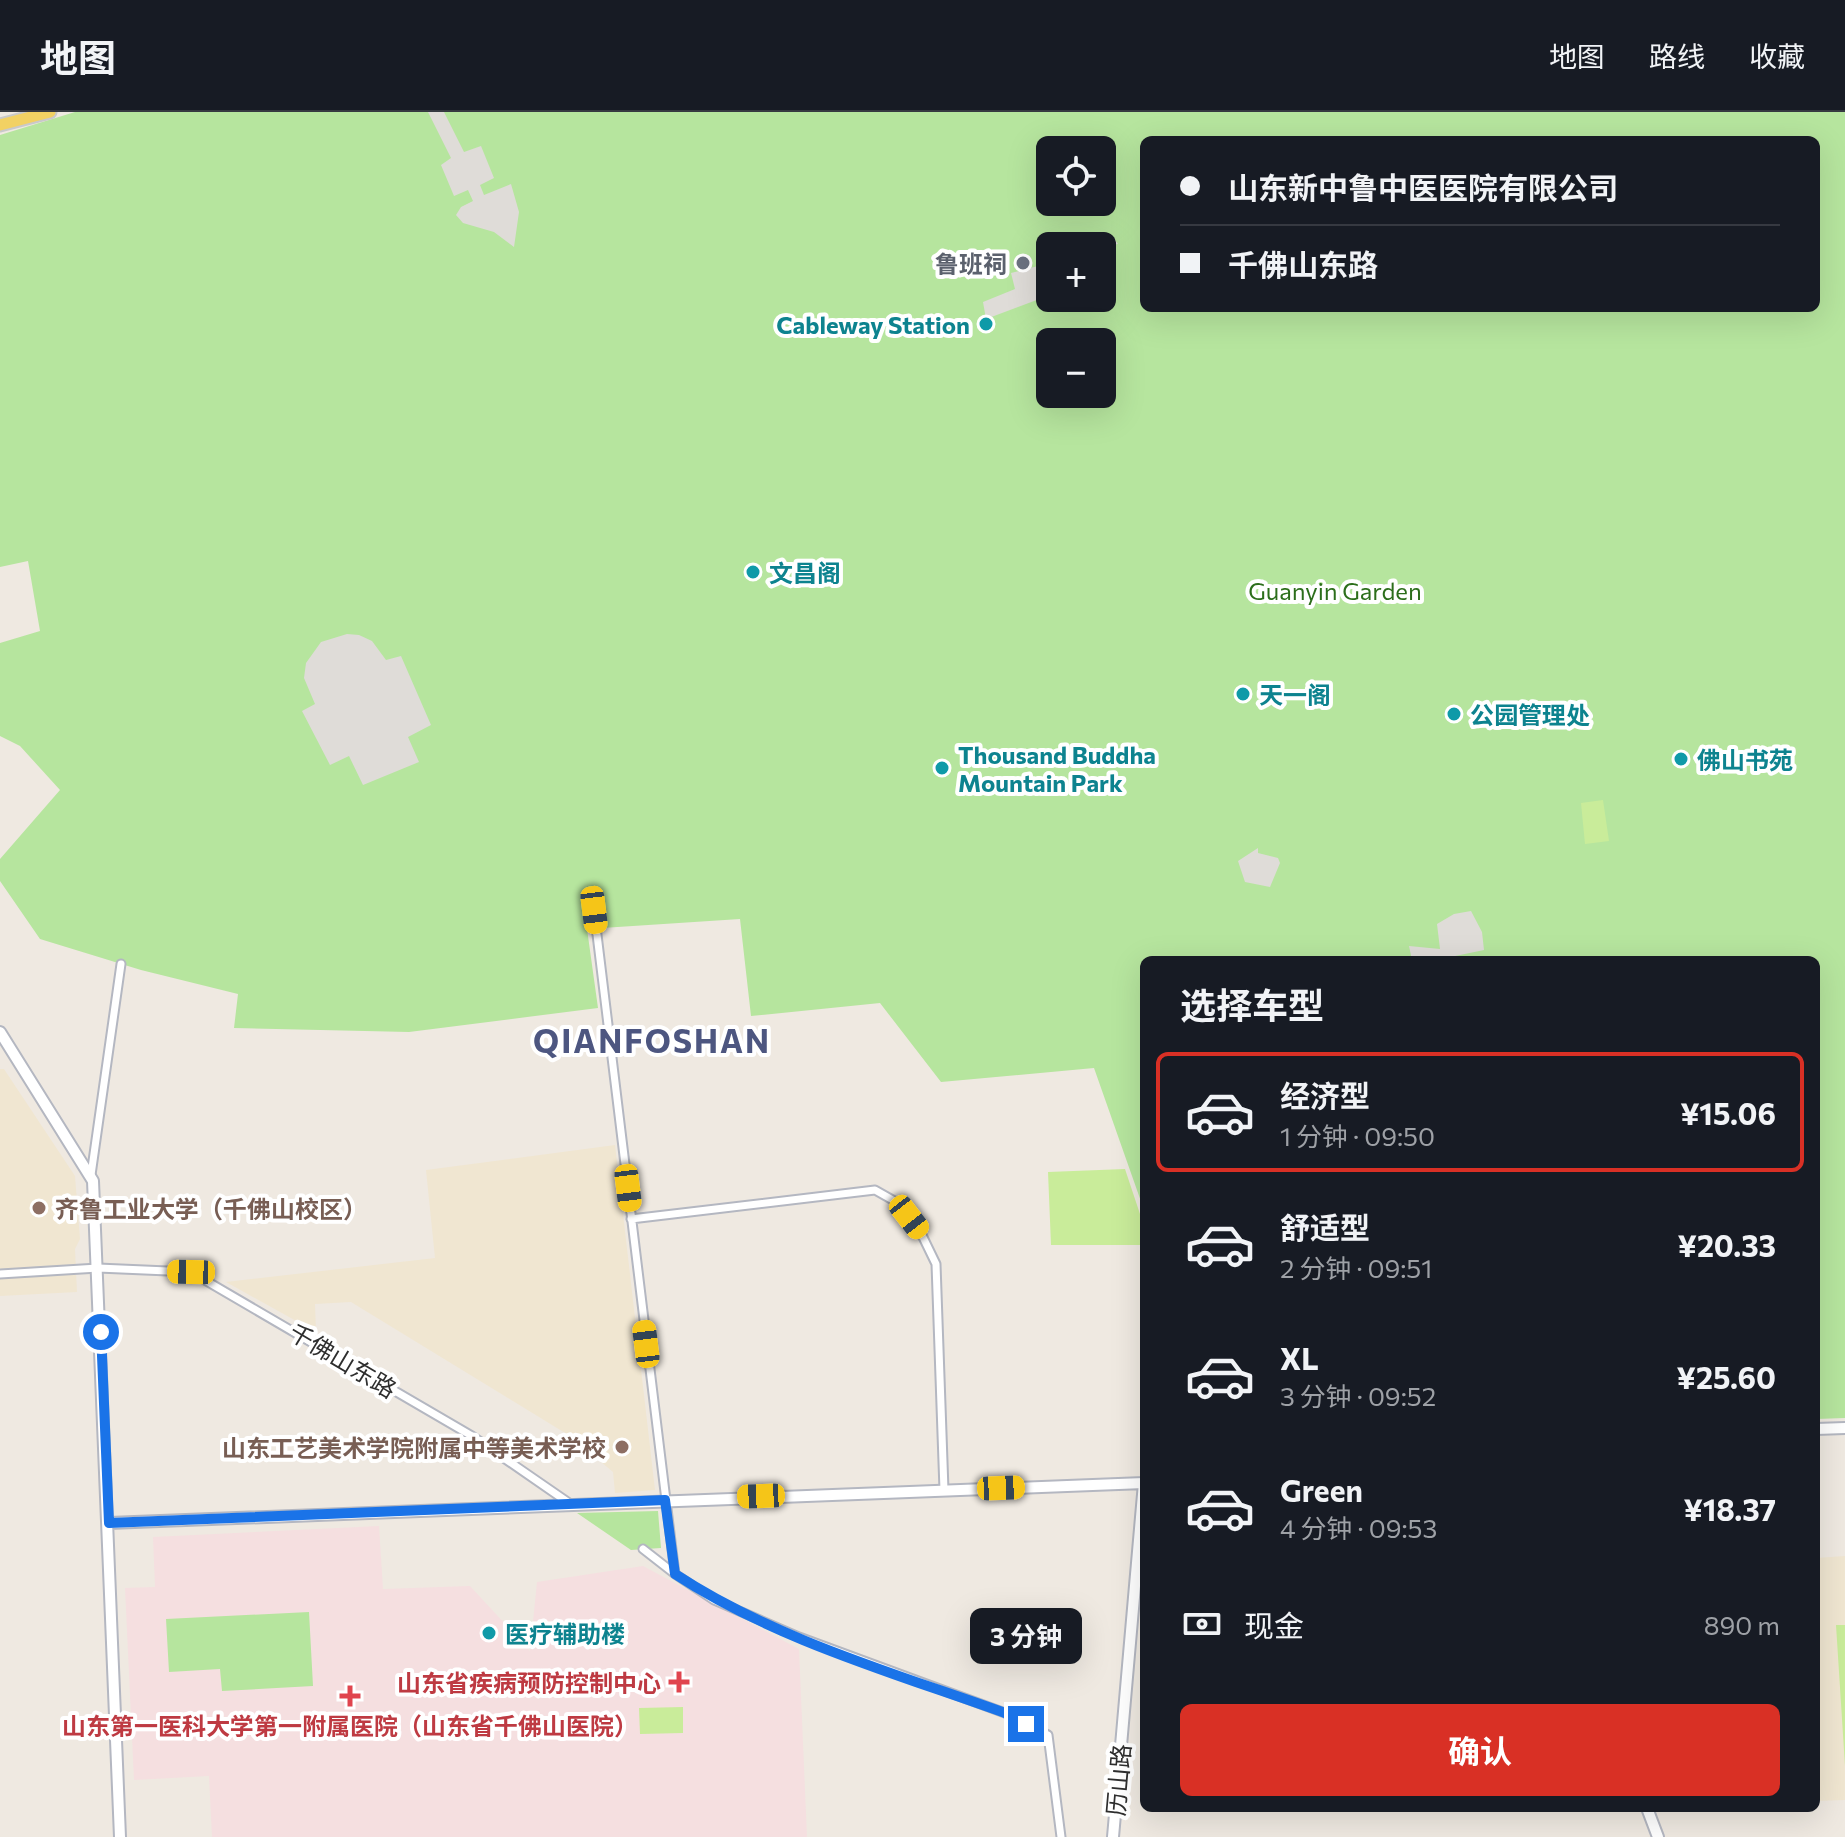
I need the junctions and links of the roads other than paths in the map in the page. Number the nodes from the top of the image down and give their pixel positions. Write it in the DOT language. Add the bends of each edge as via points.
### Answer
graph roads {
  1 [pos="50,112"];
  2 [pos="0,125"];
  3 [pos="594,910"];
  4 [pos="121,964"];
  5 [pos="0,1032"];
  6 [pos="91,1175"];
  7 [pos="631,1219"];
  8 [pos="98,1268"];
  9 [pos="0,1274"];
  10 [pos="1845,1428"];
  11 [pos="1820,1429"];
  12 [pos="1140,1483"];
  13 [pos="944,1490"];
  14 [pos="665,1500"];
  15 [pos="569,1503"];
  16 [pos="109,1523"];
  17 [pos="1140,1529"];
  18 [pos="643,1549"];
  19 [pos="675,1574"];
  20 [pos="1649,1812"];
  21 [pos="120,1837"];
  22 [pos="1061,1837"];
  23 [pos="1113,1837"];
  24 [pos="1658,1837"];
  1 -- 2 [label="main road"];
  3 -- 7 [label="street"];
  4 -- 6 [label="street"];
  5 -- 6 [label="street"];
  6 -- 8 [label="street"];
  7 -- 13 [label="street" via="875,1190 898,1203 936,1264"];
  7 -- 14 [label="street"];
  8 -- 9 [label="street, 千佛山东路"];
  8 -- 15 [label="street, 千佛山东路" via="191,1272 472,1436"];
  8 -- 16 [label="street"];
  10 -- 11 [label="street"];
  12 -- 13 [label="street"];
  13 -- 14 [label="street"];
  14 -- 15 [label="street"];
  14 -- 19 [label="street"];
  15 -- 16 [label="street"];
  16 -- 21 [label="street"];
  17 -- 23 [label="street, 历山路"];
  18 -- 19 [label="street"];
  19 -- 22 [label="street" via="714,1600 799,1637 1005,1713 1048,1735"];
  20 -- 24 [label="street"];
}
